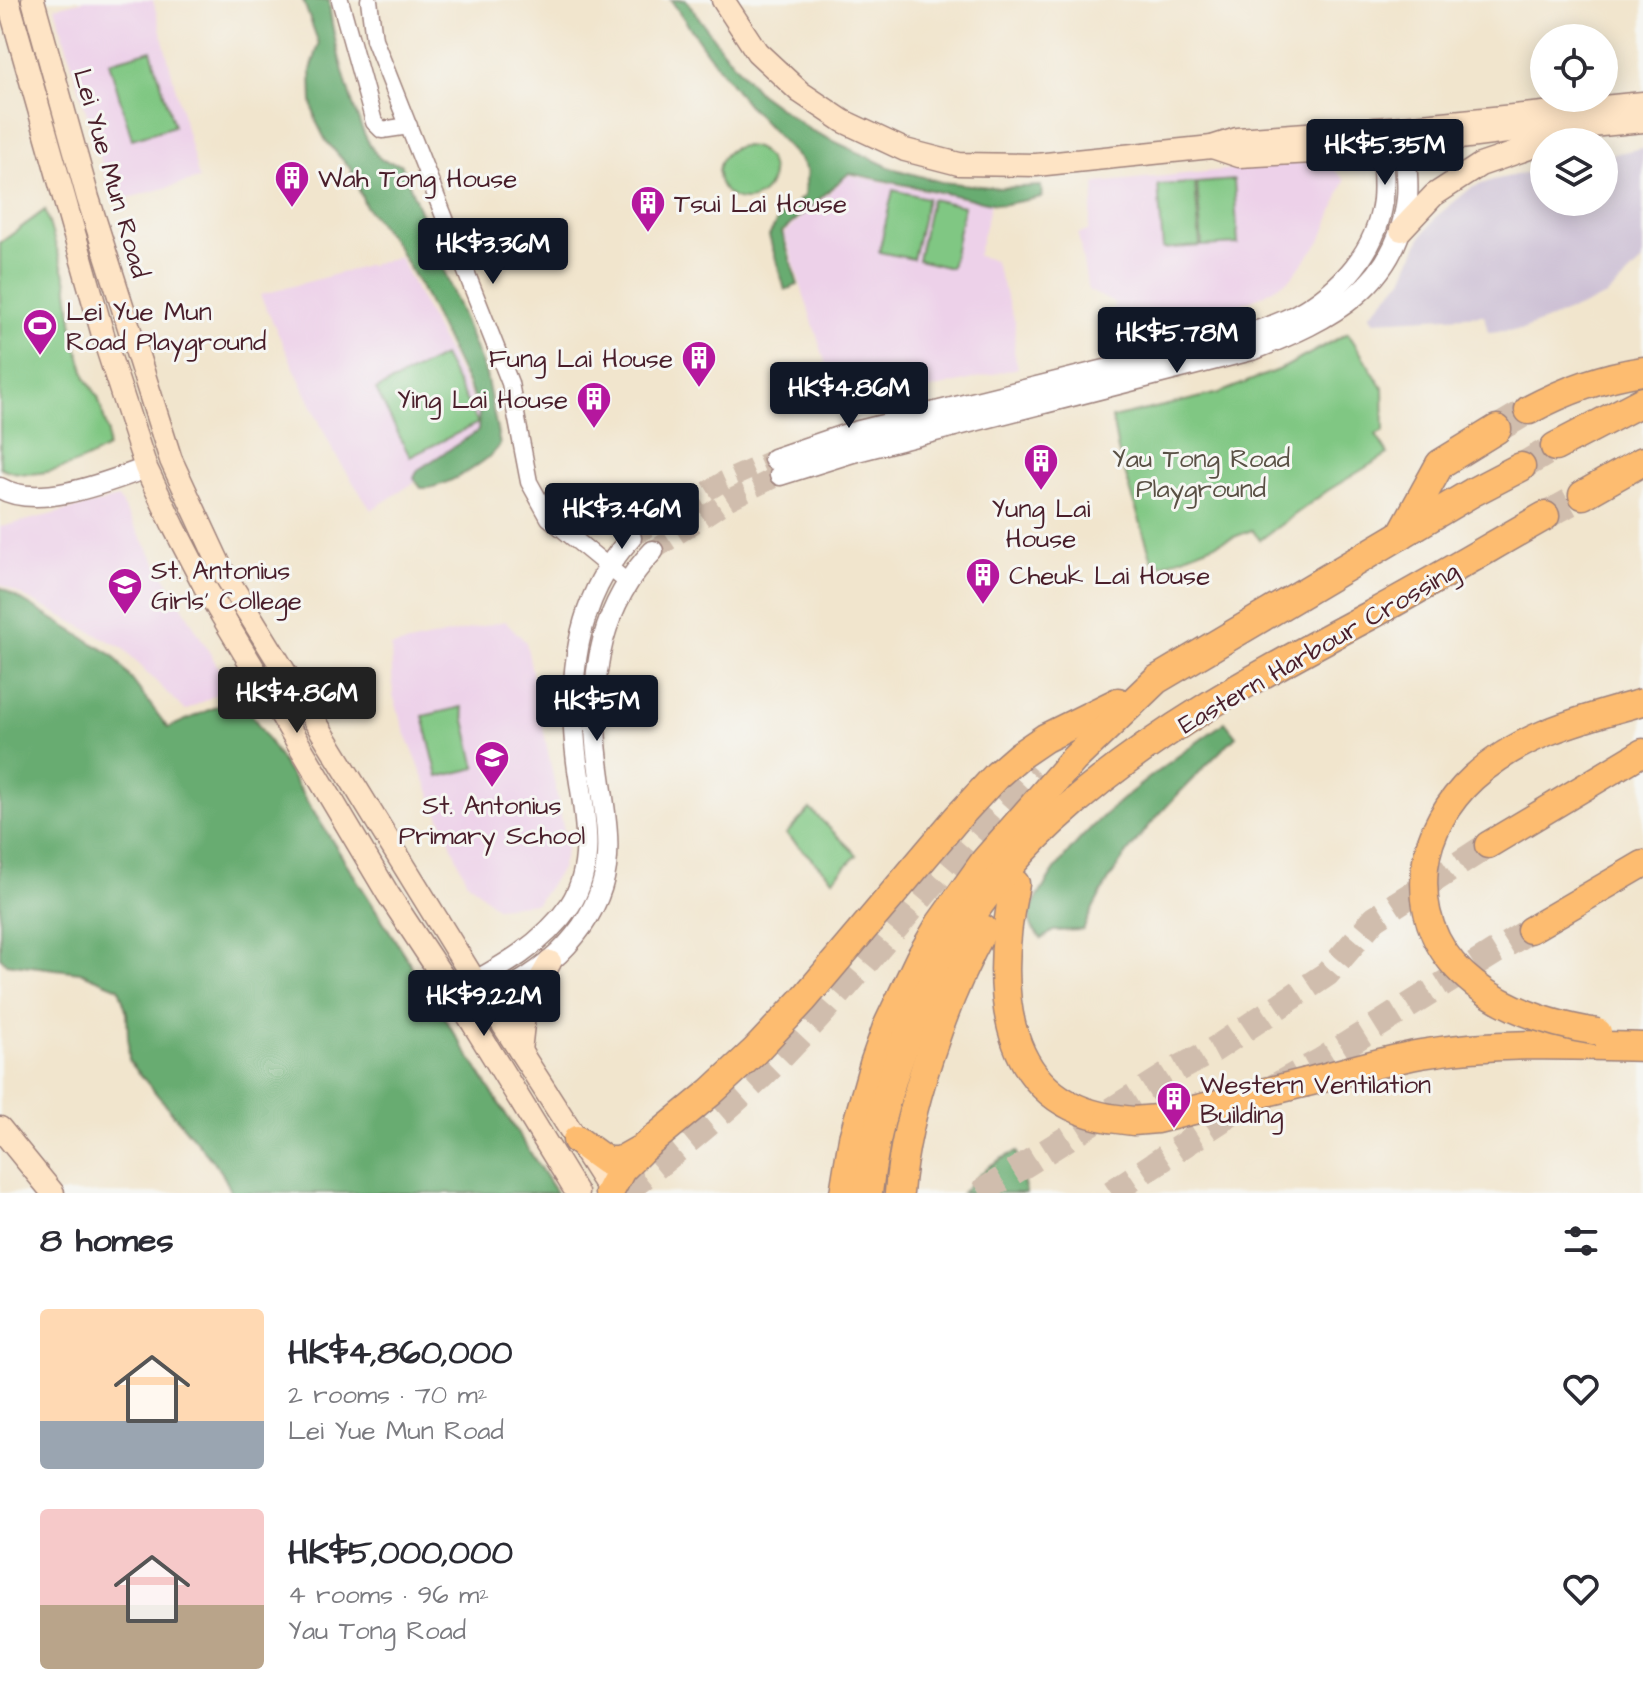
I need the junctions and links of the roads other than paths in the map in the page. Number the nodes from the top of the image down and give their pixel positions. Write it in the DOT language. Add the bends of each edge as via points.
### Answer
graph roads {
  1 [pos="8,0"];
  2 [pos="33,0"];
  3 [pos="340,0"];
  4 [pos="369,0"];
  5 [pos="723,0"];
  6 [pos="1643,103"];
  7 [pos="1643,121"];
  8 [pos="409,126"];
  9 [pos="1530,128"];
  10 [pos="1532,128"];
  11 [pos="1571,128"];
  12 [pos="1392,137"];
  13 [pos="1530,148"];
  14 [pos="1401,230"];
  15 [pos="1643,371"];
  16 [pos="1643,401"];
  17 [pos="1529,410"];
  18 [pos="1497,429"];
  19 [pos="1555,447"];
  20 [pos="171,460"];
  21 [pos="1643,461"];
  22 [pos="1521,467"];
  23 [pos="146,468"];
  24 [pos="0,488"];
  25 [pos="1583,495"];
  26 [pos="1545,516"];
  27 [pos="1401,536"];
  28 [pos="631,538"];
  29 [pos="653,551"];
  30 [pos="607,567"];
  31 [pos="627,582"];
  32 [pos="1156,680"];
  33 [pos="1643,702"];
  34 [pos="1096,715"];
  35 [pos="1643,752"];
  36 [pos="1135,755"];
  37 [pos="1034,769"];
  38 [pos="1488,845"];
  39 [pos="1643,864"];
  40 [pos="1015,884"];
  41 [pos="1530,930"];
  42 [pos="550,962"];
  43 [pos="475,981"];
  44 [pos="454,993"];
  45 [pos="487,1001"];
  46 [pos="466,1012"];
  47 [pos="1597,1039"];
  48 [pos="1643,1047"];
  49 [pos="520,1051"];
  50 [pos="0,1128"];
  51 [pos="577,1140"];
  52 [pos="643,1148"];
  53 [pos="610,1192"];
  54 [pos="53,1193"];
  55 [pos="577,1193"];
  56 [pos="844,1193"];
  57 [pos="868,1193"];
  58 [pos="899,1193"];
  1 -- 23 [label="main road, Lei Yue Mun Road" via="79,256"];
  2 -- 20 [label="main road, Lei Yue Mun Road" via="88,198"];
  3 -- 8 [label="street" via="374,122 382,130"];
  4 -- 8 [label="street" via="374,39"];
  5 -- 12 [label="main road" via="757,52 800,92 843,121 905,150 959,164 1036,165 1212,147 1239,156"];
  6 -- 12 [label="main road"];
  7 -- 11 [label="main road"];
  8 -- 30 [label="street" via="510,383 529,482 549,518"];
  9 -- 12 [label="main road"];
  10 -- 11 [label="main road"];
  12 -- 14 [label="street" via="1407,198"];
  12 -- 14 [label="street" via="1372,239 1334,289 1296,315 1248,333 847,434 777,467 853,452 1282,339 1353,298 1381,271"];
  13 -- 14 [label="main road" via="1480,165 1434,195"];
  15 -- 17 [label="highway" via="1560,393"];
  16 -- 19 [label="highway"];
  18 -- 27 [label="highway" via="1440,464"];
  20 -- 23 [label="main road"];
  20 -- 43 [label="main road, Lei Yue Mun Road" via="222,570"];
  21 -- 25 [label="highway"];
  22 -- 27 [label="highway, Eastern Harbour Crossing"];
  23 -- 24 [label="street" via="42,496"];
  23 -- 44 [label="main road, Lei Yue Mun Road" via="205,587 388,894"];
  26 -- 36 [label="highway, Eastern Harbour Crossing" via="1261,673"];
  27 -- 32 [label="highway, Eastern Harbour Crossing"];
  28 -- 30 [label="street"];
  29 -- 31 [label="street"];
  30 -- 31 [label="street"];
  30 -- 43 [label="street" via="586,613 574,672 574,731 587,846 582,876 572,902 553,927 522,954"];
  31 -- 42 [label="street" via="605,629 595,678 608,864 598,900"];
  32 -- 34 [label="highway"];
  32 -- 56 [label="highway, Eastern Harbour Crossing" via="1073,760 985,861 940,924 903,992 874,1064"];
  33 -- 47 [label="highway, bridge" via="1545,732 1494,761 1446,810 1426,861 1427,911 1458,969 1520,1012"];
  34 -- 37 [label="highway"];
  34 -- 52 [label="highway" via="1045,738 997,775 776,1029"];
  35 -- 38 [label="highway"];
  36 -- 40 [label="highway" via="1050,837"];
  36 -- 57 [label="highway, Eastern Harbour Crossing" via="1036,839 960,937 924,1002 896,1071"];
  39 -- 41 [label="highway"];
  40 -- 47 [label="highway, bridge" via="1003,973 1009,1019 1031,1071 1058,1098 1088,1113 1145,1120 1180,1115 1424,1054"];
  40 -- 58 [label="highway" via="972,950 946,1015 912,1114"];
  42 -- 45 [label="street"];
  42 -- 49 [label="main road" via="525,1006"];
  43 -- 44 [label="street"];
  43 -- 45 [label="main road, Lei Yue Mun Road"];
  44 -- 46 [label="main road, Lei Yue Mun Road"];
  45 -- 46 [label="street"];
  45 -- 49 [label="main road, Lei Yue Mun Road"];
  46 -- 55 [label="main road, Lei Yue Mun Road"];
  47 -- 48 [label="highway"];
  49 -- 51 [label="main road, Lei Yue Mun Road"];
  50 -- 54 [label="main road"];
  51 -- 52 [label="highway" via="606,1161 620,1161"];
  51 -- 53 [label="main road, Lei Yue Mun Road"];
  52 -- 53 [label="highway" via="621,1170"];
}
